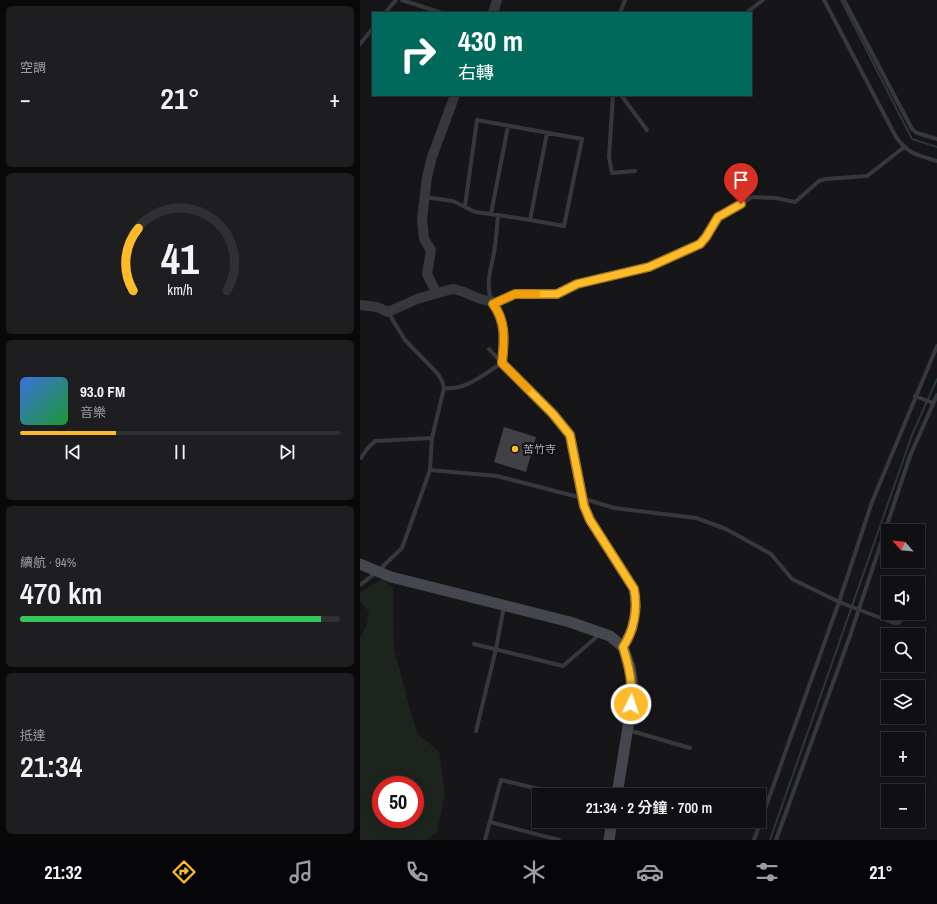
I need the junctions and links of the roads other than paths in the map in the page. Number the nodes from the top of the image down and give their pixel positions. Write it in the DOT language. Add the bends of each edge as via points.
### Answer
graph roads {
  1 [pos="396,0"];
  2 [pos="402,0"];
  3 [pos="497,0"];
  4 [pos="625,0"];
  5 [pos="763,0"];
  6 [pos="824,0"];
  7 [pos="844,0"];
  8 [pos="386,12"];
  9 [pos="439,12"];
  10 [pos="493,12"];
  11 [pos="620,12"];
  12 [pos="747,12"];
  13 [pos="372,29"];
  14 [pos="360,44"];
  15 [pos="455,96"];
  16 [pos="613,96"];
  17 [pos="622,96"];
  18 [pos="508,126"];
  19 [pos="647,130"];
  20 [pos="547,133"];
  21 [pos="937,139"];
  22 [pos="903,148"];
  23 [pos="937,161"];
  24 [pos="635,171"];
  25 [pos="424,197"];
  26 [pos="465,206"];
  27 [pos="491,214"];
  28 [pos="498,215"];
  29 [pos="530,220"];
  30 [pos="436,292"];
  31 [pos="492,303"];
  32 [pos="360,305"];
  33 [pos="388,312"];
  34 [pos="937,346"];
  35 [pos="489,349"];
  36 [pos="502,363"];
  37 [pos="444,388"];
  38 [pos="937,395"];
  39 [pos="915,396"];
  40 [pos="933,403"];
  41 [pos="432,438"];
  42 [pos="361,458"];
  43 [pos="430,470"];
  44 [pos="582,498"];
  45 [pos="360,564"];
  46 [pos="376,573"];
  47 [pos="360,585"];
  48 [pos="839,602"];
  49 [pos="504,606"];
  50 [pos="858,608"];
  51 [pos="881,617"];
  52 [pos="890,620"];
  53 [pos="903,620"];
  54 [pos="602,633"];
  55 [pos="474,644"];
  56 [pos="623,647"];
  57 [pos="496,649"];
  58 [pos="628,730"];
  59 [pos="476,731"];
  60 [pos="690,748"];
  61 [pos="534,788"];
  62 [pos="618,788"];
  63 [pos="490,822"];
  64 [pos="611,828"];
  65 [pos="485,840"];
  66 [pos="559,840"];
  67 [pos="609,840"];
  68 [pos="754,840"];
  69 [pos="776,840"];
  1 -- 8 [label="lane"];
  2 -- 9 [label="lane"];
  3 -- 10 [label="street"];
  4 -- 11 [label="lane"];
  5 -- 12 [label="lane"];
  6 -- 22 [label="lane"];
  7 -- 21 [label="lane" via="912,129"];
  13 -- 14 [label="lane"];
  15 -- 25 [label="street" via="432,156"];
  16 -- 24 [label="lane" via="609,157 612,173"];
  17 -- 19 [label="lane"];
  18 -- 20 [label="lane"];
  18 -- 26 [label="lane" via="478,120"];
  18 -- 27 [label="lane"];
  20 -- 29 [label="lane"];
  20 -- 29 [label="lane" via="582,139 564,226"];
  22 -- 23 [label="lane"];
  22 -- 31 [label="lane" via="867,176 826,178 795,202 752,197 718,217 700,244 649,267 577,284 557,294 515,294"];
  25 -- 26 [label="lane" via="453,201"];
  25 -- 30 [label="street" via="424,239 431,250 428,274"];
  26 -- 27 [label="lane" via="475,212"];
  27 -- 28 [label="lane"];
  28 -- 29 [label="lane"];
  28 -- 31 [label="lane" via="497,238 488,274"];
  30 -- 31 [label="street" via="458,290"];
  30 -- 33 [label="street"];
  31 -- 36 [label="street" via="504,327"];
  32 -- 33 [label="street" via="377,307"];
  33 -- 37 [label="lane" via="405,340 438,374"];
  34 -- 39 [label="lane"];
  35 -- 36 [label="lane"];
  36 -- 37 [label="lane" via="463,386 453,390"];
  36 -- 44 [label="street" via="553,414 570,435"];
  37 -- 41 [label="lane"];
  38 -- 40 [label="lane"];
  39 -- 40 [label="lane"];
  39 -- 48 [label="lane" via="872,502"];
  40 -- 50 [label="lane" via="910,456"];
  41 -- 42 [label="lane" via="376,441"];
  41 -- 43 [label="lane"];
  43 -- 44 [label="lane" via="497,476"];
  43 -- 46 [label="lane" via="402,548"];
  44 -- 48 [label="lane" via="614,508 696,518 726,529 771,554 792,579"];
  44 -- 56 [label="street" via="594,528 634,589 634,618 628,640"];
  45 -- 46 [label="main road"];
  46 -- 47 [label="lane"];
  46 -- 49 [label="main road"];
  48 -- 50 [label="lane"];
  48 -- 68 [label="lane"];
  49 -- 54 [label="main road" via="570,622"];
  49 -- 57 [label="lane"];
  50 -- 51 [label="lane"];
  50 -- 69 [label="lane"];
  52 -- 53 [label="lane" via="898,623"];
  54 -- 56 [label="main road"];
  54 -- 57 [label="lane" via="563,666"];
  55 -- 57 [label="lane"];
  56 -- 58 [label="main road" via="630,667 632,686"];
  57 -- 59 [label="lane"];
  58 -- 60 [label="lane"];
  58 -- 62 [label="main road"];
  61 -- 63 [label="lane" via="501,780"];
  63 -- 65 [label="lane"];
  63 -- 66 [label="lane"];
  64 -- 67 [label="main road"];
}
